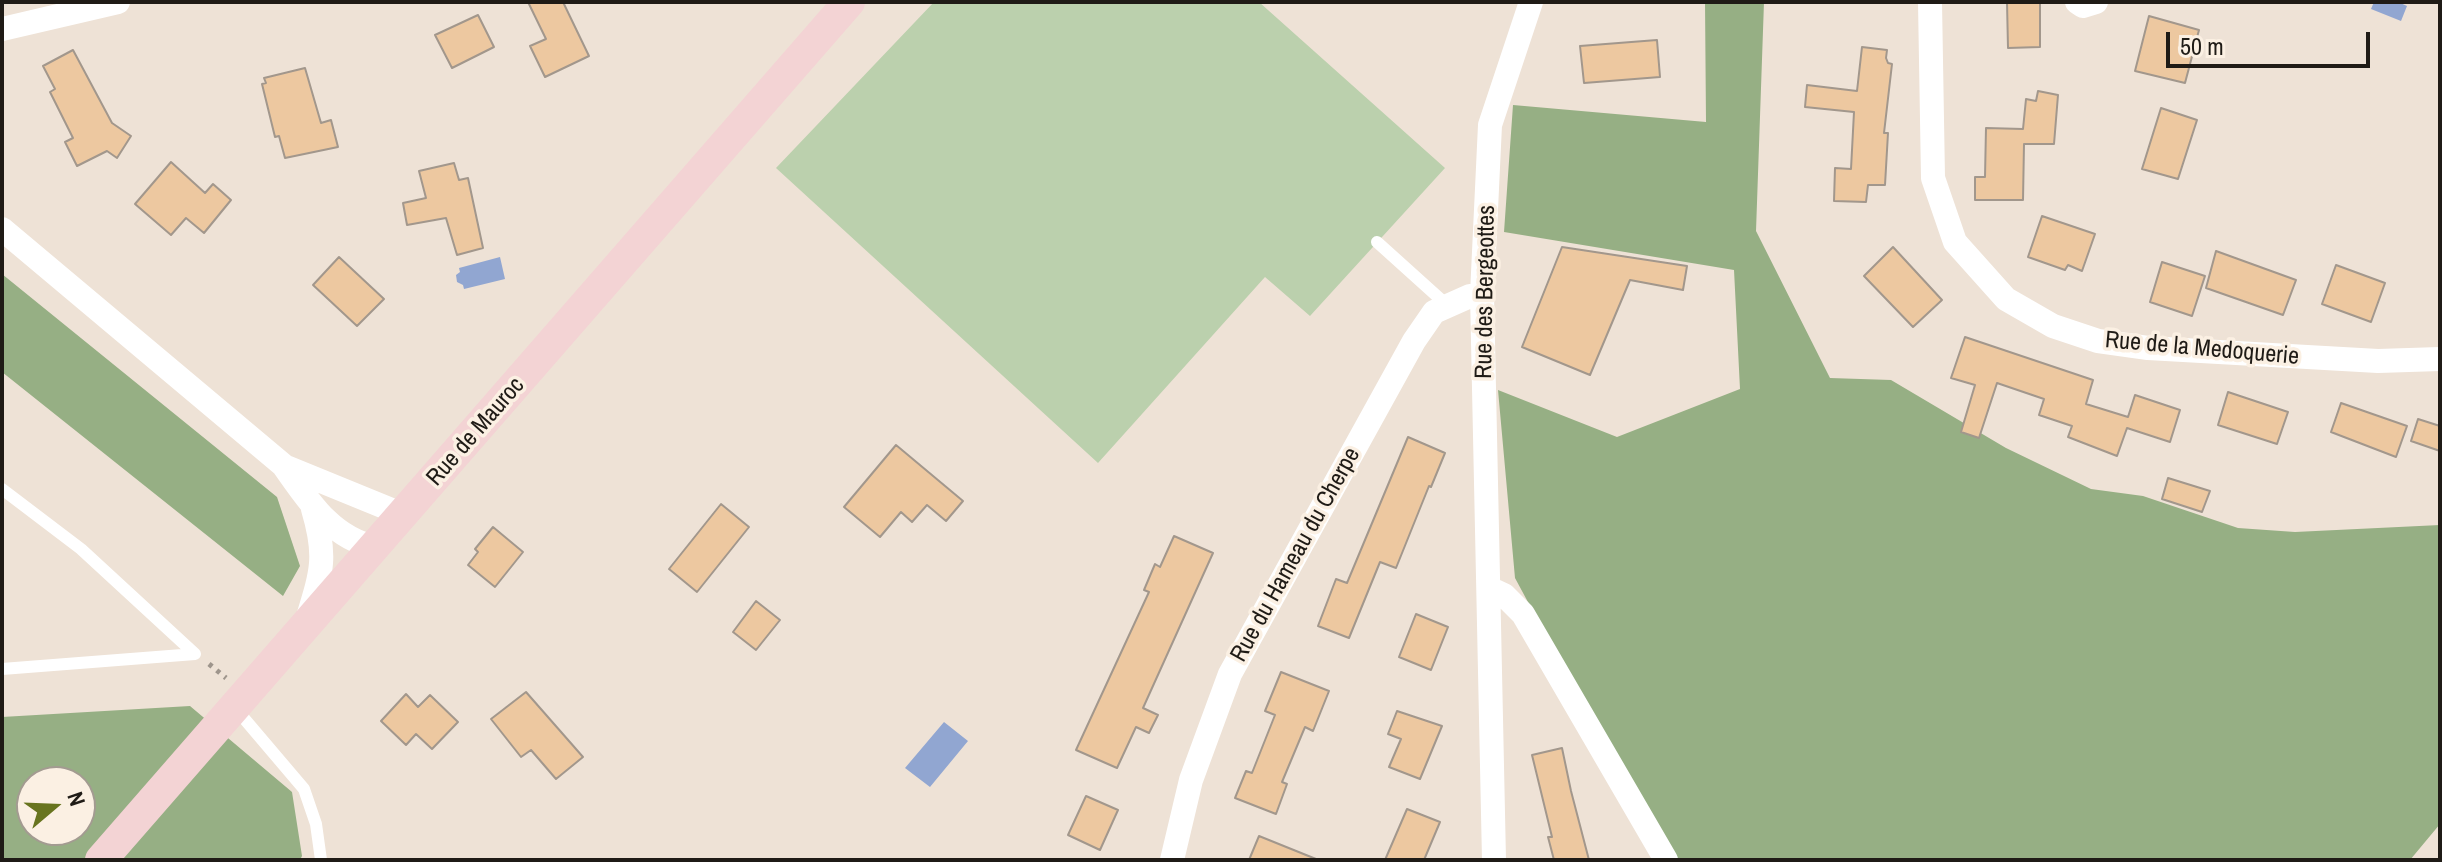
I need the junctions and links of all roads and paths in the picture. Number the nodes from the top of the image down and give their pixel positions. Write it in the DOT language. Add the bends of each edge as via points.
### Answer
graph roads {
  1 [pos="118,2"];
  2 [pos="849,2"];
  3 [pos="1531,2"];
  4 [pos="1930,2"];
  5 [pos="2077,2"];
  6 [pos="2096,2"];
  7 [pos="2,29"];
  8 [pos="2,229"];
  9 [pos="1377,242"];
  10 [pos="1482,294"];
  11 [pos="1448,306"];
  12 [pos="2440,359"];
  13 [pos="283,465"];
  14 [pos="2,489"];
  15 [pos="312,506"];
  16 [pos="404,515"];
  17 [pos="375,547"];
  18 [pos="1489,588"];
  19 [pos="306,624"];
  20 [pos="195,654"];
  21 [pos="2,669"];
  22 [pos="239,700"];
  23 [pos="101,860"];
  24 [pos="321,860"];
  25 [pos="1172,860"];
  26 [pos="1494,860"];
  27 [pos="1666,860"];
  1 -- 7 [label="street"];
  2 -- 16 [label="street, Rue de Mauroc"];
  3 -- 10 [label="street, Rue des Bergeottes" via="1490,125"];
  4 -- 12 [label="street, Rue de la Medoquerie" via="1933,178 1955,242 2006,299 2053,326 2098,341 2148,348 2378,361"];
  5 -- 6 [label="street"];
  8 -- 13 [label="street"];
  9 -- 11 [label="lane"];
  10 -- 11 [label="street, Rue du Hameau du Cherpe"];
  10 -- 18 [label="street, Rue des Bergeottes"];
  11 -- 25 [label="street, Rue du Hameau du Cherpe" via="1434,312 1414,341 1230,674 1191,780"];
  13 -- 15 [label="street"];
  13 -- 16 [label="street"];
  14 -- 20 [label="lane" via="81,549"];
  15 -- 17 [label="street" via="342,535"];
  15 -- 19 [label="street" via="322,541 321,565"];
  16 -- 17 [label="street, Rue de Mauroc"];
  17 -- 19 [label="street, Rue de Mauroc"];
  18 -- 26 [label="street"];
  18 -- 27 [label="street" via="1523,614"];
  19 -- 22 [label="street, Rue de Mauroc"];
  20 -- 21 [label="lane"];
  20 -- 22 [label="path"];
  22 -- 23 [label="street, Rue de Mauroc"];
  22 -- 24 [label="lane" via="304,789"];
}
